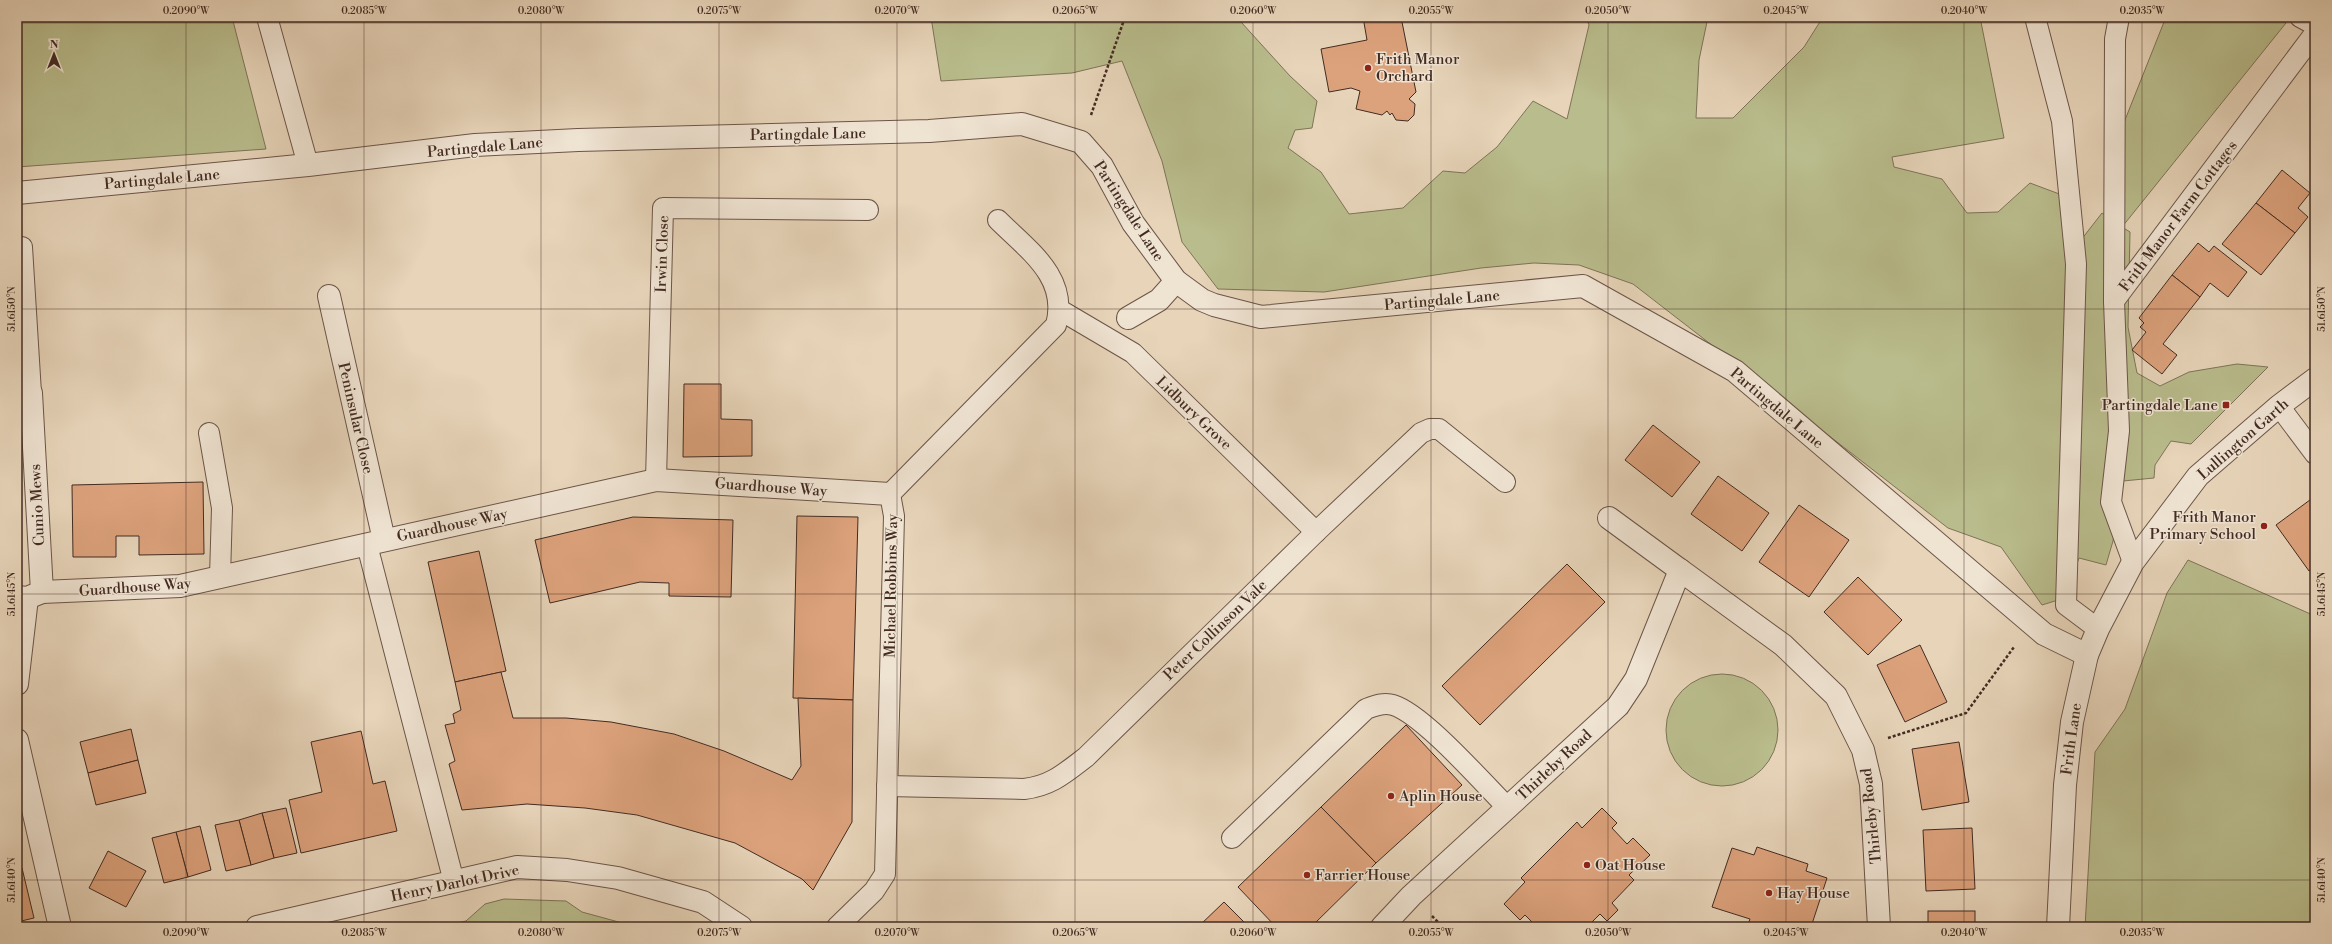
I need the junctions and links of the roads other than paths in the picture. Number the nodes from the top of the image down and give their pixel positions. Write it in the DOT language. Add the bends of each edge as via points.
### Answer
graph roads {
  1 [pos="267,17"];
  2 [pos="2034,17"];
  3 [pos="2119,17"];
  4 [pos="2300,17"];
  5 [pos="2315,25"];
  6 [pos="2315,33"];
  7 [pos="308,165"];
  8 [pos="17,193"];
  9 [pos="868,210"];
  10 [pos="998,220"];
  11 [pos="22,247"];
  12 [pos="1176,281"];
  13 [pos="329,296"];
  14 [pos="2114,301"];
  15 [pos="1060,310"];
  16 [pos="1128,318"];
  17 [pos="2315,379"];
  18 [pos="24,394"];
  19 [pos="2279,406"];
  20 [pos="209,433"];
  21 [pos="2315,454"];
  22 [pos="656,480"];
  23 [pos="1505,482"];
  24 [pos="890,494"];
  25 [pos="1609,518"];
  26 [pos="1316,532"];
  27 [pos="375,542"];
  28 [pos="2133,562"];
  29 [pos="1680,570"];
  30 [pos="220,577"];
  31 [pos="29,596"];
  32 [pos="2098,629"];
  33 [pos="2087,655"];
  34 [pos="17,684"];
  35 [pos="17,740"];
  36 [pos="888,786"];
  37 [pos="1508,808"];
  38 [pos="1232,838"];
  39 [pos="454,882"];
  40 [pos="60,927"];
  41 [pos="257,927"];
  42 [pos="741,927"];
  43 [pos="837,927"];
  44 [pos="1382,927"];
  45 [pos="1879,927"];
  46 [pos="2058,927"];
  1 -- 7 [label="lane"];
  2 -- 32 [label="lane" via="2062,121 2076,264 2066,605"];
  3 -- 14 [label="lane" via="2115,39"];
  4 -- 5 [label="lane"];
  6 -- 14 [label="lane, Frith Manor Farm Cottages"];
  7 -- 8 [label="street, Partingdale Lane"];
  7 -- 12 [label="street, Partingdale Lane" via="475,145 929,131 1022,124 1081,142 1102,166 1133,223"];
  9 -- 22 [label="lane, Irwin Close" via="663,208"];
  10 -- 15 [label="lane" via="1049,272 1055,284"];
  11 -- 18 [label="lane"];
  12 -- 16 [label="street" via="1159,300"];
  12 -- 33 [label="street, Partingdale Lane" via="1202,300 1261,317 1583,286 1735,371 2031,624 2044,634"];
  13 -- 27 [label="street, Peninsular Close"];
  14 -- 28 [label="lane, Frith Manor Farm Cottages" via="2119,431 2110,502"];
  15 -- 24 [label="lane, Michael Robbins Way" via="1056,325"];
  15 -- 26 [label="lane, Lidbury Grove" via="1132,353"];
  17 -- 19 [label="street, Lullington Garth"];
  18 -- 31 [label="street, Cunio Mews"];
  19 -- 21 [label="lane"];
  19 -- 28 [label="street, Lullington Garth" via="2198,476"];
  20 -- 30 [label="lane" via="222,508"];
  22 -- 24 [label="street, Guardhouse Way"];
  22 -- 27 [label="street, Guardhouse Way"];
  23 -- 26 [label="lane, Peter Collinson Vale" via="1439,429 1430,429 1421,433"];
  24 -- 36 [label="lane, Michael Robbins Way" via="894,516"];
  25 -- 29 [label="street, Thirleby Road"];
  26 -- 36 [label="lane, Peter Collinson Vale" via="1086,757 1061,777 1042,787 1024,789"];
  27 -- 30 [label="street, Guardhouse Way"];
  27 -- 39 [label="lane"];
  28 -- 32 [label="street, Frith Lane"];
  29 -- 37 [label="street, Thirleby Road" via="1636,679 1618,706"];
  29 -- 45 [label="street, Thirleby Road" via="1783,645 1836,696 1861,746 1871,784"];
  30 -- 31 [label="street, Guardhouse Way" via="180,586"];
  31 -- 34 [label="street, Cunio Mews"];
  32 -- 33 [label="street, Frith Lane"];
  33 -- 46 [label="street, Frith Lane" via="2072,722 2065,785"];
  35 -- 40 [label="street"];
  36 -- 43 [label="lane, Michael Robbins Way" via="885,874 874,892"];
  37 -- 38 [label="lane" via="1434,734 1412,716 1392,705 1377,705 1366,709"];
  37 -- 44 [label="street, Thirleby Road" via="1411,896"];
  39 -- 41 [label="street, Henry Darlot Drive"];
  39 -- 42 [label="street, Henry Darlot Drive" via="516,868 567,870 611,877 703,902"];
}
